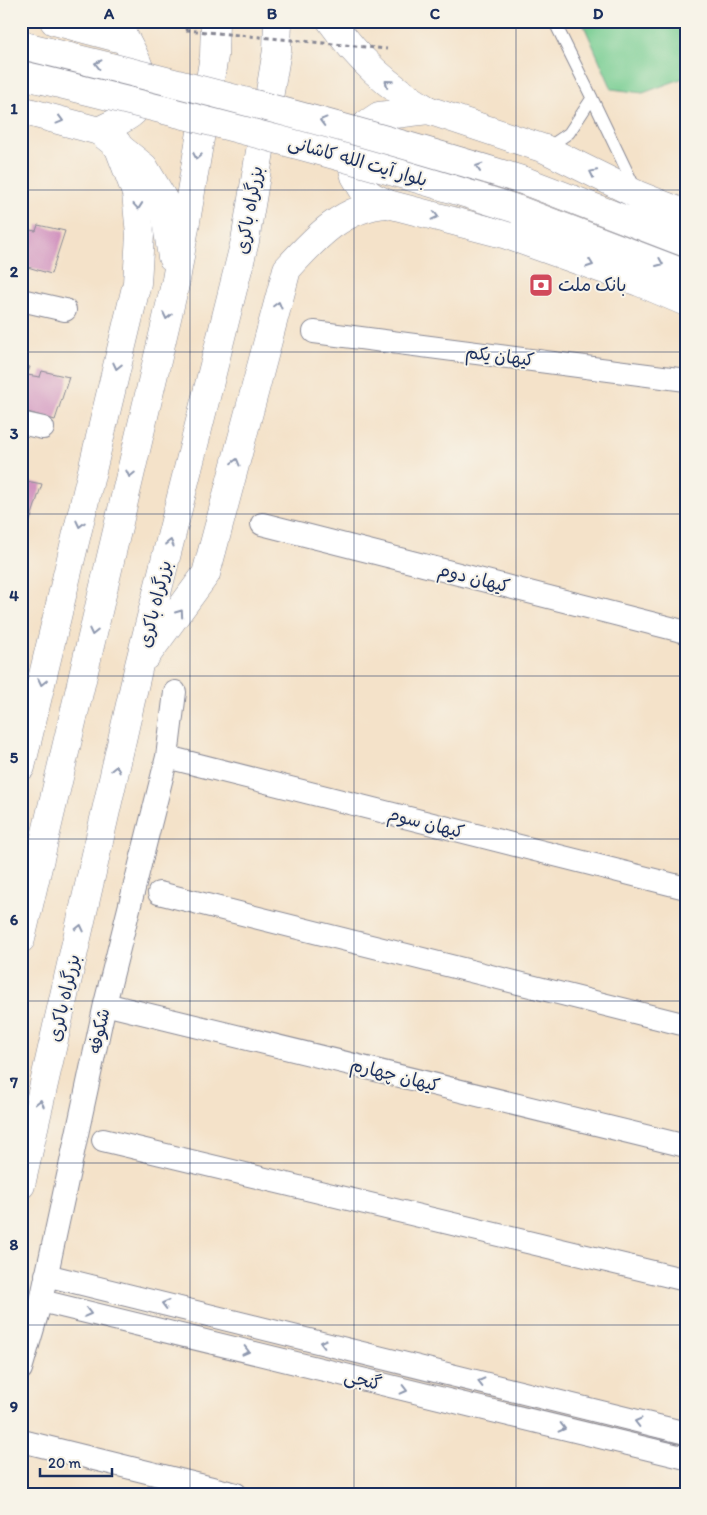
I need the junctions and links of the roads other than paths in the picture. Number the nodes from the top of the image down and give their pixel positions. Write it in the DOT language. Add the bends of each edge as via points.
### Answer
graph roads {
  1 [pos="54,21"];
  2 [pos="215,21"];
  3 [pos="278,21"];
  4 [pos="331,21"];
  5 [pos="554,21"];
  6 [pos="21,45"];
  7 [pos="32,78"];
  8 [pos="592,98"];
  9 [pos="21,110"];
  10 [pos="428,110"];
  11 [pos="108,137"];
  12 [pos="544,149"];
  13 [pos="638,194"];
  14 [pos="388,204"];
  15 [pos="686,214"];
  16 [pos="686,243"];
  17 [pos="686,274"];
  18 [pos="176,280"];
  19 [pos="21,300"];
  20 [pos="686,302"];
  21 [pos="65,310"];
  22 [pos="314,332"];
  23 [pos="686,380"];
  24 [pos="262,524"];
  25 [pos="686,632"];
  26 [pos="139,665"];
  27 [pos="175,692"];
  28 [pos="167,757"];
  29 [pos="21,767"];
  30 [pos="686,888"];
  31 [pos="159,893"];
  32 [pos="21,939"];
  33 [pos="105,1004"];
  34 [pos="686,1024"];
  35 [pos="103,1140"];
  36 [pos="686,1146"];
  37 [pos="21,1185"];
  38 [pos="46,1275"];
  39 [pos="686,1280"];
  40 [pos="41,1302"];
  41 [pos="21,1369"];
  42 [pos="686,1433"];
  43 [pos="26,1442"];
  44 [pos="686,1458"];
  45 [pos="236,1494"];
  1 -- 11 [label="main road" via="126,40 141,69 140,100"];
  2 -- 18 [label="main road, one-way" via="214,56"];
  26 -- 3 [label="main road, بزرگراه باکری, one-way" via="244,241 277,50"];
  10 -- 4 [label="main road, one-way" via="386,83 353,51"];
  5 -- 8 [label="lane"];
  16 -- 6 [label="main road, بلوار آیت الله کاشانی, one-way, bridge" via="525,181 414,146 245,99"];
  7 -- 17 [label="main road, بلوار آیت الله کاشانی, one-way, bridge" via="238,127 406,174 516,208"];
  8 -- 12 [label="lane" via="569,133"];
  8 -- 13 [label="lane"];
  9 -- 11 [label="main road, one-way"];
  10 -- 12 [label="main road"];
  10 -- 14 [label="main road" via="379,116 358,134 352,148 354,176 362,188"];
  11 -- 18 [label="main road" via="144,167 163,199"];
  11 -- 29 [label="main road, one-way" via="136,192 140,235 137,283"];
  13 -- 12 [label="main road, one-way"];
  13 -- 15 [label="main road"];
  14 -- 20 [label="main road, one-way" via="507,235"];
  26 -- 14 [label="main road, one-way" via="206,574 287,269 316,236 354,211"];
  18 -- 32 [label="main road, one-way"];
  19 -- 21 [label="street"];
  22 -- 23 [label="street, کیهان یکم"];
  24 -- 25 [label="street, کیهان دوم"];
  37 -- 26 [label="main road, بزرگراه باکری, one-way"];
  27 -- 28 [label="street, شکوفه"];
  28 -- 30 [label="street, کیهان سوم"];
  28 -- 33 [label="street, شکوفه"];
  31 -- 34 [label="street"];
  33 -- 36 [label="street, کیهان چهارم"];
  33 -- 38 [label="street, شکوفه"];
  35 -- 39 [label="street"];
  38 -- 40 [label="street, شکوفه"];
  42 -- 38 [label="street, گنجی, one-way"];
  40 -- 41 [label="street, شکوفه"];
  40 -- 44 [label="street, گنجی, one-way"];
  43 -- 45 [label="street"];
}
